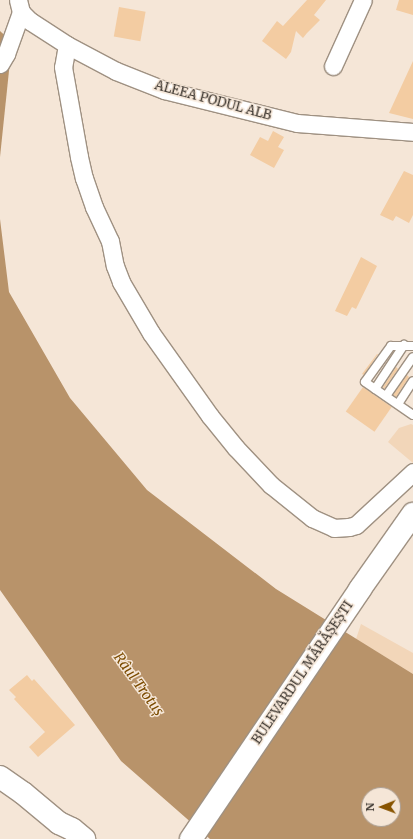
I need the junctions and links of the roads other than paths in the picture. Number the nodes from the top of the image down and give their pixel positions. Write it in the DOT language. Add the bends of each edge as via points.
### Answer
graph roads {
  1 [pos="363,0"];
  2 [pos="20,6"];
  3 [pos="67,45"];
  4 [pos="0,64"];
  5 [pos="333,66"];
  6 [pos="413,132"];
  7 [pos="404,345"];
  8 [pos="413,346"];
  9 [pos="413,357"];
  10 [pos="413,381"];
  11 [pos="375,389"];
  12 [pos="386,396"];
  13 [pos="398,404"];
  14 [pos="413,415"];
  15 [pos="413,472"];
  16 [pos="413,514"];
  17 [pos="0,777"];
  18 [pos="64,831"];
  19 [pos="192,835"];
  20 [pos="84,839"];
  1 -- 5 [label="street"];
  2 -- 3 [label="street, ALEEA PODUL ALB" via="30,21"];
  2 -- 4 [label="street" via="6,54"];
  3 -- 6 [label="street, ALEEA PODUL ALB" via="116,71 164,90 297,122"];
  3 -- 15 [label="street" via="63,67 79,157 94,207 112,247 117,271 150,333 210,416 271,485 312,518 334,528 356,525"];
  7 -- 8 [label="lane"];
  7 -- 11 [label="lane"];
  7 -- 11 [label="lane" via="391,346 365,382"];
  9 -- 12 [label="lane"];
  10 -- 13 [label="lane"];
  11 -- 12 [label="lane"];
  12 -- 13 [label="lane"];
  13 -- 14 [label="lane"];
  16 -- 19 [label="main road, BULEVARDUL MĂRĂȘEȘTI"];
  17 -- 18 [label="main road" via="23,793"];
  18 -- 20 [label="main road" via="72,829"];
}
